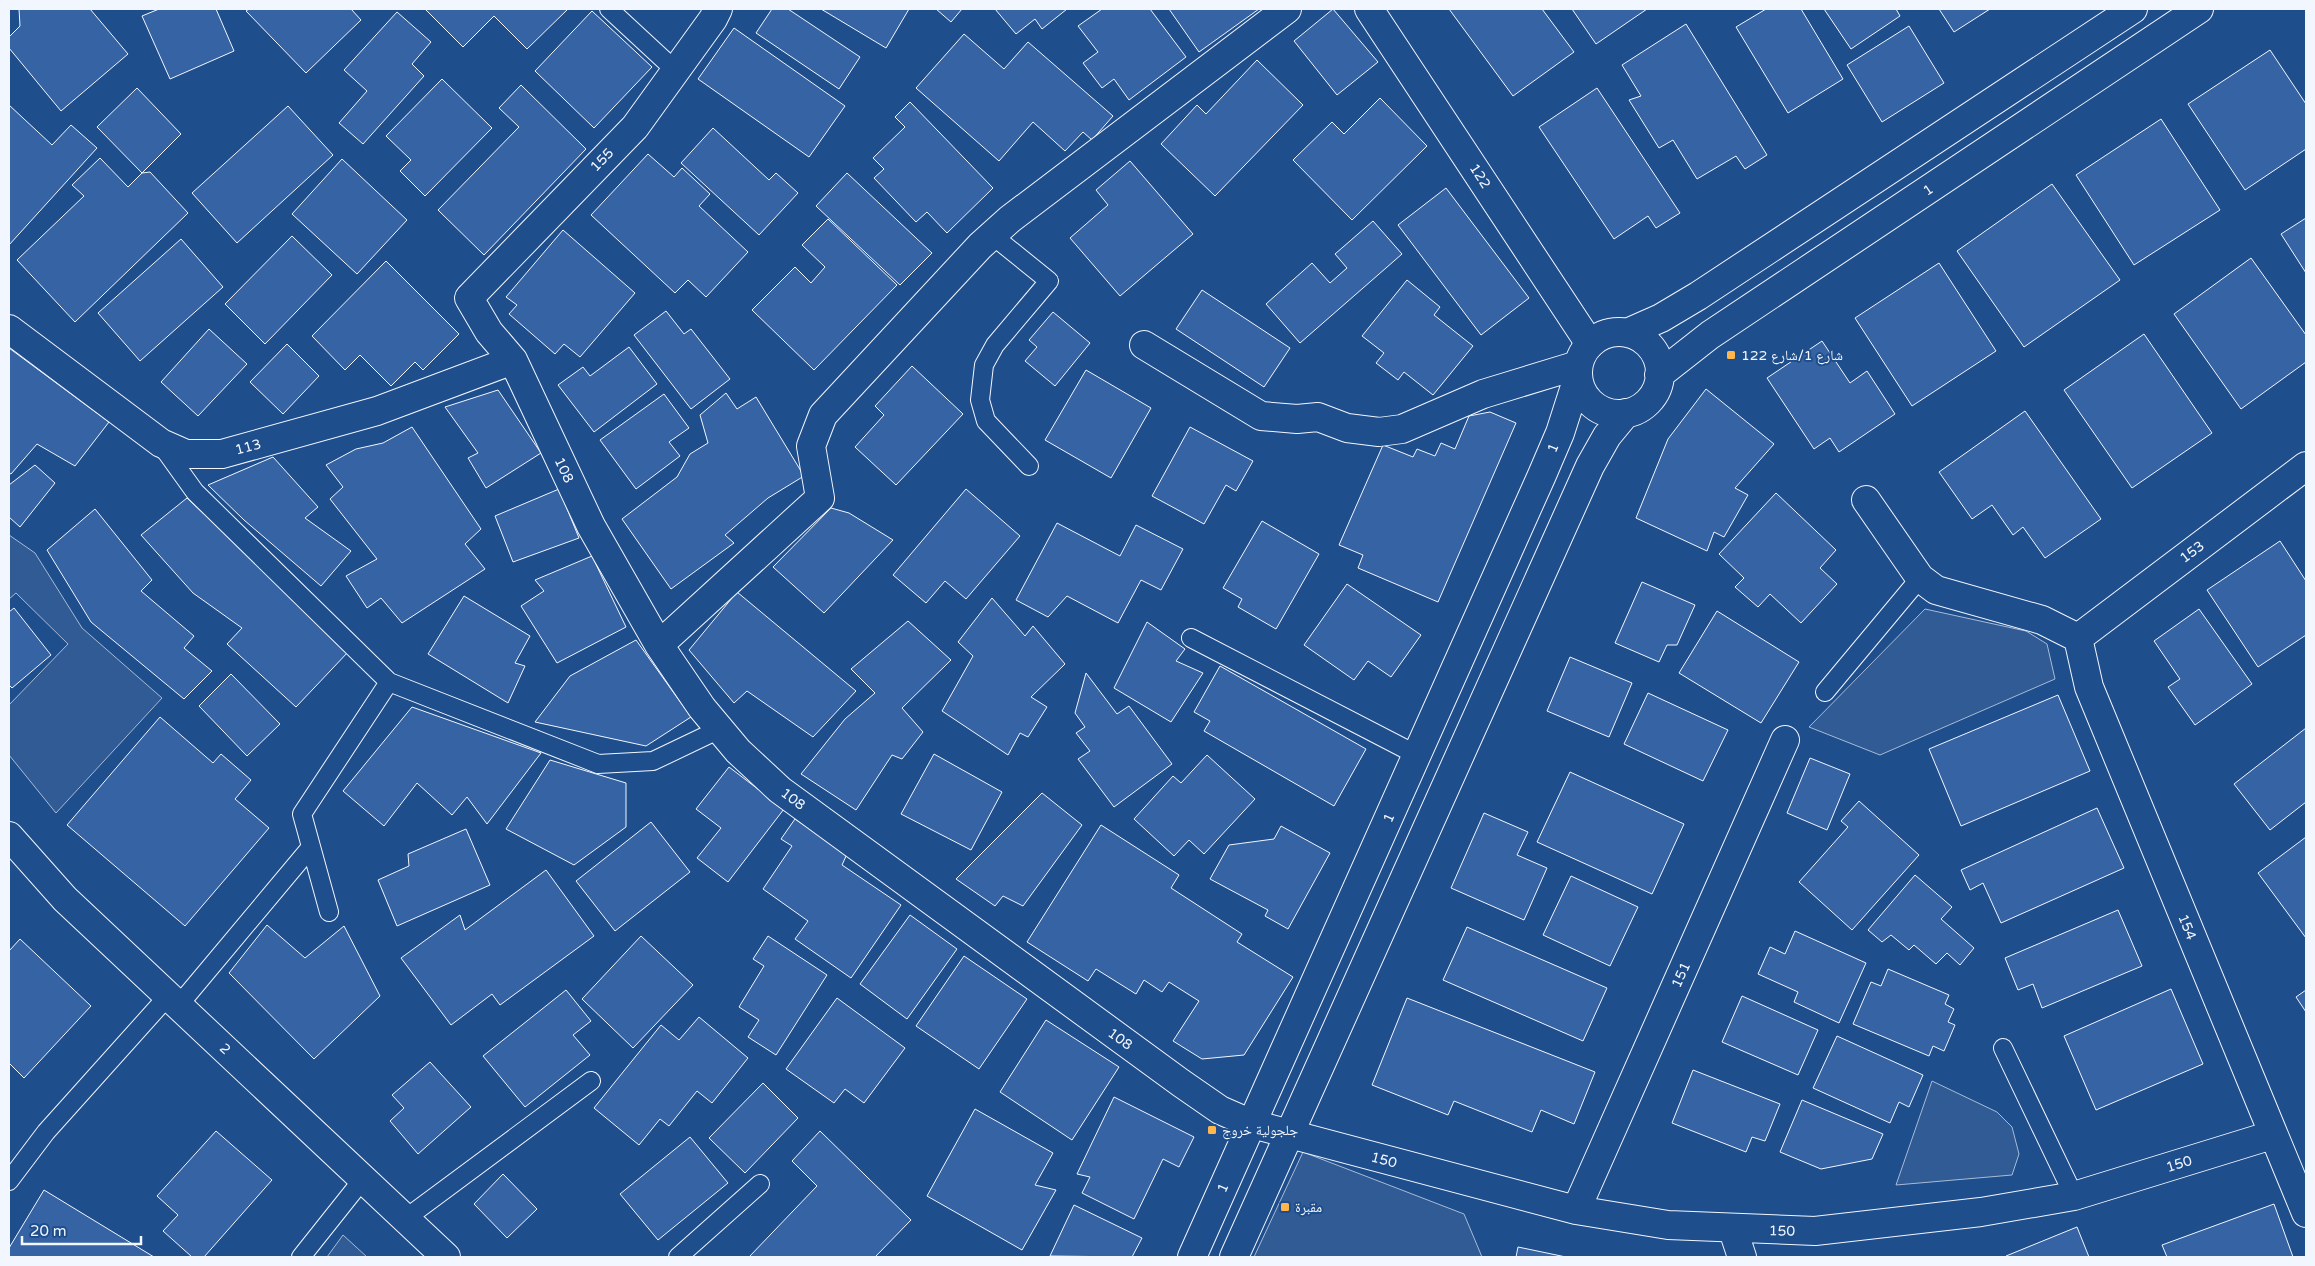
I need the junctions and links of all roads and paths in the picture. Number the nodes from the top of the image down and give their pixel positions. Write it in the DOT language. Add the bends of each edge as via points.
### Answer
graph roads {
  1 [pos="609,9"];
  2 [pos="718,9"];
  3 [pos="1287,9"];
  4 [pos="1369,9"];
  5 [pos="2133,9"];
  6 [pos="2199,9"];
  7 [pos="676,71"];
  8 [pos="992,235"];
  9 [pos="469,298"];
  10 [pos="9,329"];
  11 [pos="1627,333"];
  12 [pos="1144,345"];
  13 [pos="513,360"];
  14 [pos="1582,362"];
  15 [pos="1659,375"];
  16 [pos="1626,414"];
  17 [pos="161,443"];
  18 [pos="1029,466"];
  19 [pos="2306,466"];
  20 [pos="1866,500"];
  21 [pos="1920,578"];
  22 [pos="1191,638"];
  23 [pos="2078,638"];
  24 [pos="659,645"];
  25 [pos="389,682"];
  26 [pos="1825,692"];
  27 [pos="720,729"];
  28 [pos="1785,740"];
  29 [pos="1417,755"];
  30 [pos="9,836"];
  31 [pos="310,847"];
  32 [pos="329,912"];
  33 [pos="173,1001"];
  34 [pos="2003,1048"];
  35 [pos="591,1081"];
  36 [pos="1252,1124"];
  37 [pos="1290,1134"];
  38 [pos="2272,1135"];
  39 [pos="363,1179"];
  40 [pos="9,1181"];
  41 [pos="760,1184"];
  42 [pos="2074,1196"];
  43 [pos="1576,1210"];
  44 [pos="2306,1212"];
  45 [pos="406,1219"];
  46 [pos="1733,1230"];
  47 [pos="301,1257"];
  48 [pos="446,1257"];
  49 [pos="678,1257"];
  50 [pos="1192,1257"];
  51 [pos="1234,1257"];
  52 [pos="1742,1257"];
  1 -- 7 [label="lane"];
  2 -- 7 [label="street, 155"];
  3 -- 8 [label="street"];
  4 -- 14 [label="street, 122"];
  5 -- 11 [label="street" via="1698,296"];
  6 -- 15 [label="street, 1" via="1710,335"];
  7 -- 9 [label="street, 155" via="635,127"];
  8 -- 18 [label="lane" via="1049,281 995,345 984,364 980,400 986,421"];
  8 -- 24 [label="street" via="823,415 811,446 820,498"];
  9 -- 13 [label="street, 108" via="489,332"];
  10 -- 17 [label="street, 113"];
  11 -- 14 [label="street" via="1614,333"];
  11 -- 15 [label="street" via="1646,343 1653,351"];
  12 -- 14 [label="street" via="1261,416 1318,417 1347,428 1379,432 1402,429 1483,394"];
  13 -- 17 [label="street, 113" via="377,411 222,454 186,454"];
  13 -- 24 [label="street, 108" via="591,526"];
  14 -- 16 [label="street" via="1586,398 1604,411"];
  14 -- 29 [label="street, 1" via="1560,433"];
  15 -- 16 [label="street" via="1656,389 1648,401"];
  16 -- 37 [label="street" via="1607,436 1590,466"];
  17 -- 25 [label="lane" via="194,492"];
  19 -- 23 [label="street, 153"];
  20 -- 21 [label="street"];
  21 -- 23 [label="street" via="1936,590 2042,620"];
  21 -- 26 [label="lane"];
  22 -- 29 [label="lane"];
  23 -- 38 [label="street, 154" via="2089,687"];
  24 -- 27 [label="street, 108"];
  25 -- 27 [label="lane" via="598,764 653,761"];
  25 -- 31 [label="lane" via="302,814"];
  27 -- 36 [label="street, 108" via="738,751 780,790 1181,1083 1220,1110"];
  28 -- 43 [label="street, 151"];
  29 -- 36 [label="street, 1"];
  30 -- 33 [label="street, 2" via="65,899"];
  31 -- 32 [label="lane"];
  31 -- 33 [label="lane"];
  33 -- 39 [label="street, 2"];
  33 -- 40 [label="lane" via="46,1132"];
  34 -- 42 [label="lane"];
  35 -- 45 [label="lane"];
  36 -- 37 [label="street, 108"];
  36 -- 50 [label="street, 1"];
  37 -- 43 [label="street, 150"];
  37 -- 51 [label="street"];
  38 -- 42 [label="street, 150"];
  38 -- 44 [label="street, 154"];
  39 -- 45 [label="street, 2"];
  39 -- 47 [label="lane"];
  41 -- 49 [label="lane"];
  42 -- 46 [label="street, 150" via="1981,1212 1815,1232"];
  43 -- 46 [label="street, 150" via="1668,1225"];
  45 -- 48 [label="street, 2"];
  46 -- 52 [label="street"];
}
